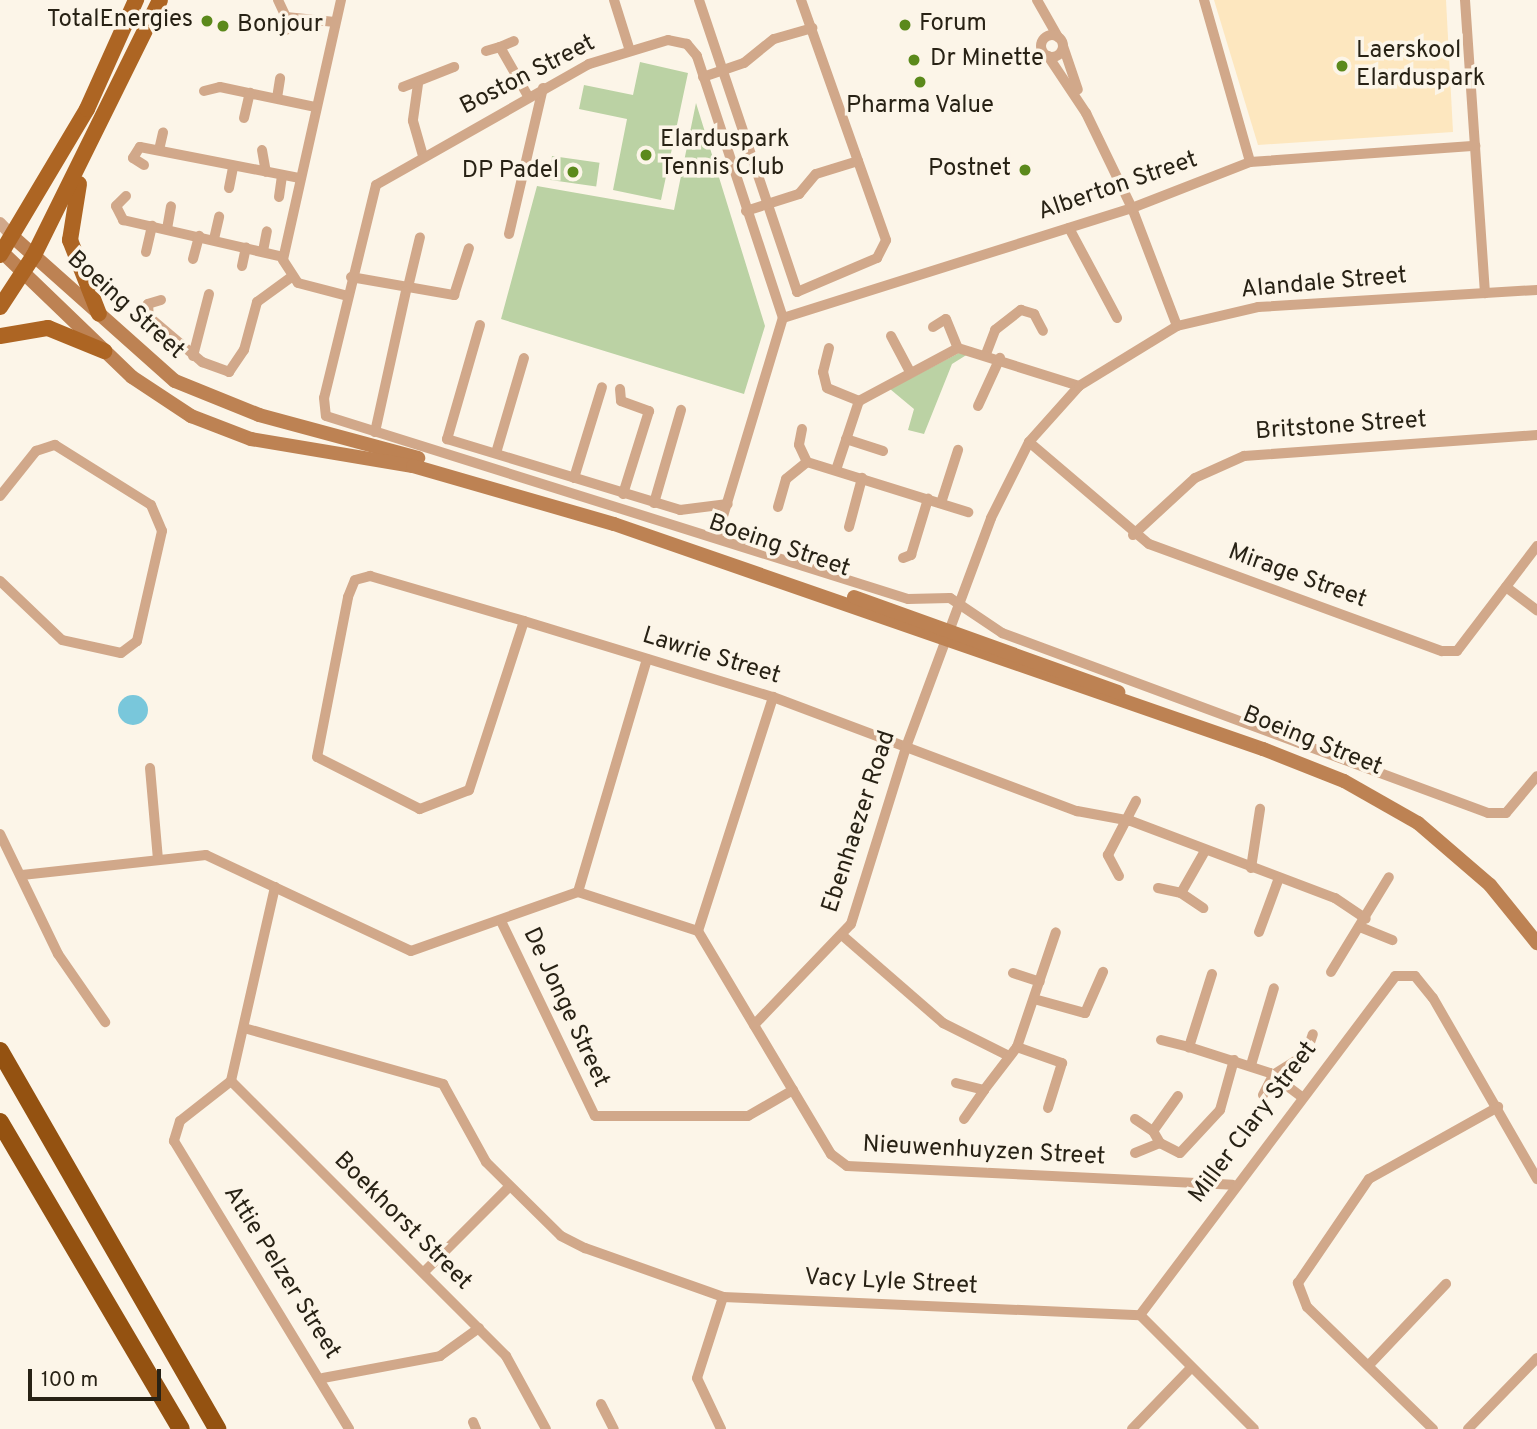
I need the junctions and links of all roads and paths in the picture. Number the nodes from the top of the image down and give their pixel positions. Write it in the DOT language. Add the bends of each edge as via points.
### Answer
graph roads {
  1 [pos="136,0"];
  2 [pos="160,0"];
  3 [pos="341,0"];
  4 [pos="614,0"];
  5 [pos="699,0"];
  6 [pos="801,0"];
  7 [pos="1204,0"];
  8 [pos="1465,0"];
  9 [pos="275,2"];
  10 [pos="1039,4"];
  11 [pos="286,17"];
  12 [pos="335,22"];
  13 [pos="812,28"];
  14 [pos="286,30"];
  15 [pos="1045,39"];
  16 [pos="514,41"];
  17 [pos="1060,42"];
  18 [pos="500,47"];
  19 [pos="486,51"];
  20 [pos="630,51"];
  21 [pos="1048,56"];
  22 [pos="454,67"];
  23 [pos="721,70"];
  24 [pos="703,77"];
  25 [pos="279,78"];
  26 [pos="418,84"];
  27 [pos="404,87"];
  28 [pos="543,88"];
  29 [pos="204,91"];
  30 [pos="250,93"];
  31 [pos="528,96"];
  32 [pos="277,98"];
  33 [pos="317,107"];
  34 [pos="1086,113"];
  35 [pos="244,118"];
  36 [pos="163,132"];
  37 [pos="1475,146"];
  38 [pos="159,150"];
  39 [pos="262,150"];
  40 [pos="423,156"];
  41 [pos="858,162"];
  42 [pos="1250,162"];
  43 [pos="81,164"];
  44 [pos="144,165"];
  45 [pos="233,167"];
  46 [pos="266,172"];
  47 [pos="282,175"];
  48 [pos="300,178"];
  49 [pos="229,188"];
  50 [pos="126,196"];
  51 [pos="279,197"];
  52 [pos="762,204"];
  53 [pos="171,206"];
  54 [pos="1132,208"];
  55 [pos="746,211"];
  56 [pos="219,217"];
  57 [pos="0,223"];
  58 [pos="152,226"];
  59 [pos="1069,228"];
  60 [pos="167,229"];
  61 [pos="267,231"];
  62 [pos="509,234"];
  63 [pos="12,236"];
  64 [pos="199,236"];
  65 [pos="420,237"];
  66 [pos="214,239"];
  67 [pos="246,247"];
  68 [pos="469,248"];
  69 [pos="263,251"];
  70 [pos="1,252"];
  71 [pos="146,252"];
  72 [pos="34,255"];
  73 [pos="283,257"];
  74 [pos="193,259"];
  75 [pos="242,266"];
  76 [pos="23,272"];
  77 [pos="351,277"];
  78 [pos="290,278"];
  79 [pos="407,289"];
  80 [pos="1537,290"];
  81 [pos="1485,293"];
  82 [pos="209,294"];
  83 [pos="348,296"];
  84 [pos="161,300"];
  85 [pos="0,307"];
  86 [pos="99,314"];
  87 [pos="783,318"];
  88 [pos="1117,318"];
  89 [pos="480,325"];
  90 [pos="1177,326"];
  91 [pos="933,327"];
  92 [pos="1043,331"];
  93 [pos="0,336"];
  94 [pos="891,336"];
  95 [pos="829,348"];
  96 [pos="958,348"];
  97 [pos="104,351"];
  98 [pos="986,354"];
  99 [pos="193,356"];
  100 [pos="1000,358"];
  101 [pos="524,359"];
  102 [pos="910,371"];
  103 [pos="1079,386"];
  104 [pos="602,387"];
  105 [pos="620,388"];
  106 [pos="859,401"];
  107 [pos="978,407"];
  108 [pos="681,410"];
  109 [pos="330,418"];
  110 [pos="803,429"];
  111 [pos="375,432"];
  112 [pos="1537,435"];
  113 [pos="846,439"];
  114 [pos="1028,442"];
  115 [pos="958,450"];
  116 [pos="883,451"];
  117 [pos="496,453"];
  118 [pos="807,461"];
  119 [pos="836,470"];
  120 [pos="574,478"];
  121 [pos="862,478"];
  122 [pos="623,494"];
  123 [pos="0,496"];
  124 [pos="928,499"];
  125 [pos="654,503"];
  126 [pos="941,503"];
  127 [pos="727,504"];
  128 [pos="778,507"];
  129 [pos="968,512"];
  130 [pos="849,527"];
  131 [pos="717,536"];
  132 [pos="1133,536"];
  133 [pos="1537,546"];
  134 [pos="904,558"];
  135 [pos="0,581"];
  136 [pos="1506,587"];
  137 [pos="962,604"];
  138 [pos="1537,610"];
  139 [pos="524,621"];
  140 [pos="946,636"];
  141 [pos="647,659"];
  142 [pos="773,697"];
  143 [pos="906,747"];
  144 [pos="150,768"];
  145 [pos="1537,776"];
  146 [pos="1136,802"];
  147 [pos="1260,809"];
  148 [pos="1131,821"];
  149 [pos="0,834"];
  150 [pos="1205,851"];
  151 [pos="158,859"];
  152 [pos="1251,868"];
  153 [pos="22,875"];
  154 [pos="1119,876"];
  155 [pos="1389,877"];
  156 [pos="1279,878"];
  157 [pos="275,887"];
  158 [pos="1158,888"];
  159 [pos="578,892"];
  160 [pos="1181,893"];
  161 [pos="1203,908"];
  162 [pos="501,921"];
  163 [pos="1363,923"];
  164 [pos="698,930"];
  165 [pos="1056,932"];
  166 [pos="1259,932"];
  167 [pos="843,936"];
  168 [pos="1537,936"];
  169 [pos="1393,940"];
  170 [pos="1537,943"];
  171 [pos="1103,972"];
  172 [pos="1331,972"];
  173 [pos="1013,973"];
  174 [pos="1212,974"];
  175 [pos="1040,982"];
  176 [pos="1274,988"];
  177 [pos="1034,999"];
  178 [pos="105,1022"];
  179 [pos="754,1025"];
  180 [pos="244,1028"];
  181 [pos="1313,1034"];
  182 [pos="1161,1040"];
  183 [pos="1017,1047"];
  184 [pos="1189,1047"];
  185 [pos="0,1051"];
  186 [pos="1007,1055"];
  187 [pos="1234,1060"];
  188 [pos="1251,1065"];
  189 [pos="1273,1075"];
  190 [pos="231,1081"];
  191 [pos="956,1083"];
  192 [pos="793,1090"];
  193 [pos="984,1090"];
  194 [pos="1178,1096"];
  195 [pos="1263,1096"];
  196 [pos="1300,1096"];
  197 [pos="1498,1107"];
  198 [pos="1048,1108"];
  199 [pos="964,1119"];
  200 [pos="1135,1119"];
  201 [pos="0,1122"];
  202 [pos="1153,1131"];
  203 [pos="1160,1143"];
  204 [pos="1135,1153"];
  205 [pos="1537,1179"];
  206 [pos="1233,1185"];
  207 [pos="509,1187"];
  208 [pos="72,1242"];
  209 [pos="424,1272"];
  210 [pos="1446,1284"];
  211 [pos="723,1297"];
  212 [pos="1140,1315"];
  213 [pos="479,1328"];
  214 [pos="1535,1363"];
  215 [pos="1369,1365"];
  216 [pos="1190,1369"];
  217 [pos="323,1378"];
  218 [pos="601,1404"];
  219 [pos="171,1429"];
  220 [pos="181,1429"];
  221 [pos="219,1429"];
  222 [pos="349,1429"];
  223 [pos="546,1429"];
  224 [pos="614,1429"];
  225 [pos="721,1429"];
  226 [pos="1132,1429"];
  227 [pos="1254,1429"];
  228 [pos="1433,1429"];
  229 [pos="1468,1429"];
  1 -- 63 [label="main road" via="87,109"];
  2 -- 43 [label="main road"];
  3 -- 12 [label="street"];
  4 -- 20 [label="street"];
  5 -- 23 [label="street"];
  6 -- 13 [label="street"];
  7 -- 42 [label="street"];
  8 -- 37 [label="street"];
  9 -- 11 [label="street"];
  10 -- 15 [label="street"];
  10 -- 17 [label="street"];
  11 -- 12 [label="street"];
  11 -- 14 [label="street"];
  12 -- 33 [label="street"];
  13 -- 23 [label="street" via="774,38 747,61"];
  13 -- 41 [label="street"];
  15 -- 17 [label="street"];
  15 -- 21 [label="street"];
  16 -- 18 [label="street"];
  17 -- 21 [label="street"];
  17 -- 34 [label="street"];
  18 -- 19 [label="street"];
  18 -- 31 [label="street"];
  20 -- 24 [label="street, Boston Street" via="681,41 697,56"];
  20 -- 28 [label="street, Boston Street"];
  21 -- 34 [label="street"];
  22 -- 26 [label="street"];
  23 -- 24 [label="street"];
  23 -- 52 [label="street"];
  24 -- 55 [label="street, Boston Street"];
  25 -- 32 [label="street"];
  26 -- 27 [label="street"];
  26 -- 40 [label="street" via="414,121"];
  28 -- 31 [label="street, Boston Street"];
  28 -- 62 [label="street"];
  29 -- 30 [label="street" via="216,86"];
  30 -- 32 [label="street"];
  30 -- 35 [label="street"];
  31 -- 40 [label="street, Boston Street"];
  32 -- 33 [label="street"];
  33 -- 48 [label="street"];
  34 -- 54 [label="street"];
  36 -- 38 [label="street"];
  37 -- 42 [label="street, Alberton Street"];
  37 -- 81 [label="street"];
  38 -- 44 [label="street" via="138,147 134,160"];
  38 -- 45 [label="street"];
  39 -- 46 [label="street"];
  40 -- 77 [label="street, Boston Street" via="372,191"];
  41 -- 52 [label="street" via="816,174 799,194"];
  41 -- 52 [label="street" via="886,245 877,258 839,275 792,289"];
  42 -- 54 [label="street, Alberton Street"];
  43 -- 72 [label="main road"];
  43 -- 86 [label="main road" via="70,240"];
  45 -- 46 [label="street"];
  45 -- 49 [label="street"];
  46 -- 47 [label="street"];
  47 -- 48 [label="street"];
  47 -- 51 [label="street"];
  48 -- 73 [label="street"];
  50 -- 58 [label="street" via="117,201 120,218"];
  52 -- 55 [label="street"];
  53 -- 60 [label="street"];
  54 -- 59 [label="street, Alberton Street"];
  54 -- 90 [label="street"];
  55 -- 87 [label="street, Boston Street"];
  56 -- 66 [label="street"];
  57 -- 63 [label="street, Boeing Street"];
  58 -- 60 [label="street"];
  58 -- 71 [label="street"];
  59 -- 87 [label="street, Alberton Street"];
  59 -- 88 [label="street"];
  60 -- 64 [label="street"];
  61 -- 69 [label="street"];
  63 -- 70 [label="main road"];
  63 -- 72 [label="main road, Boeing Street"];
  64 -- 66 [label="street"];
  64 -- 74 [label="street"];
  65 -- 79 [label="street"];
  66 -- 67 [label="street"];
  67 -- 69 [label="street"];
  67 -- 75 [label="street"];
  68 -- 79 [label="street" via="454,295"];
  69 -- 73 [label="street"];
  70 -- 76 [label="main road, Boeing Street"];
  72 -- 76 [label="main road"];
  72 -- 86 [label="main road, Boeing Street"];
  73 -- 78 [label="street"];
  76 -- 85 [label="main road"];
  76 -- 97 [label="main road, Boeing Street"];
  77 -- 79 [label="street"];
  77 -- 83 [label="street, Boston Street"];
  78 -- 83 [label="street"];
  78 -- 99 [label="street" via="257,302 231,370"];
  79 -- 111 [label="street"];
  80 -- 81 [label="street, Alandale Street"];
  81 -- 90 [label="street, Alandale Street" via="1258,307"];
  82 -- 99 [label="street"];
  83 -- 109 [label="street, Boston Street" via="323,403"];
  84 -- 99 [label="street" via="148,304 147,314"];
  86 -- 140 [label="main road, Boeing Street" via="152,366 212,399 714,547"];
  87 -- 127 [label="street"];
  89 -- 117 [label="street" via="446,435"];
  90 -- 103 [label="street, Alandale Street"];
  91 -- 96 [label="street" via="946,319"];
  92 -- 98 [label="street" via="1034,314 1021,310 995,330"];
  93 -- 97 [label="main road" via="48,327"];
  94 -- 102 [label="street"];
  95 -- 106 [label="street" via="823,366 827,388"];
  96 -- 98 [label="street"];
  96 -- 102 [label="street"];
  97 -- 140 [label="main road, Boeing Street" via="191,416 230,431 413,466 571,511 718,556"];
  98 -- 100 [label="street"];
  100 -- 103 [label="street"];
  100 -- 107 [label="street"];
  101 -- 117 [label="street"];
  102 -- 106 [label="street"];
  103 -- 114 [label="street, Alandale Street"];
  104 -- 120 [label="street"];
  105 -- 122 [label="street" via="621,401 649,411"];
  106 -- 113 [label="street"];
  108 -- 125 [label="street"];
  109 -- 111 [label="street, Boeing Street"];
  110 -- 118 [label="street" via="799,445"];
  111 -- 131 [label="street, Boeing Street"];
  112 -- 132 [label="street, Britstone Street" via="1244,456 1195,478"];
  113 -- 116 [label="street"];
  113 -- 119 [label="street"];
  114 -- 132 [label="street, Mirage Street"];
  114 -- 137 [label="street, Alandale Street" via="991,518"];
  115 -- 126 [label="street"];
  117 -- 120 [label="street"];
  118 -- 119 [label="street"];
  118 -- 128 [label="street" via="786,479"];
  119 -- 121 [label="street"];
  120 -- 122 [label="street"];
  121 -- 124 [label="street"];
  121 -- 130 [label="street"];
  122 -- 125 [label="street"];
  123 -- 135 [label="street" via="47,445 63,448 158,513 162,531 137,640 121,653 62,640"];
  124 -- 126 [label="street"];
  124 -- 134 [label="street" via="911,555"];
  125 -- 127 [label="street" via="689,511"];
  126 -- 129 [label="street"];
  127 -- 131 [label="street"];
  131 -- 137 [label="street, Boeing Street" via="908,599 935,595"];
  132 -- 136 [label="street, Mirage Street" via="1442,651 1457,651"];
  133 -- 136 [label="street, Mirage Street"];
  136 -- 138 [label="street"];
  137 -- 140 [label="street, Alandale Street"];
  137 -- 145 [label="street, Boeing Street" via="1002,633 1488,813 1506,813"];
  139 -- 139 [label="street, Lawrie Street" via="364,576 351,587 317,757 420,810 475,783"];
  139 -- 141 [label="street, Lawrie Street"];
  140 -- 143 [label="street, Ebenhaezer Road"];
  140 -- 168 [label="main road, Boeing Street" via="1376,792 1468,857"];
  140 -- 170 [label="main road, Boeing Street" via="1344,781 1418,823 1464,859"];
  141 -- 142 [label="street, Lawrie Street"];
  141 -- 159 [label="street"];
  142 -- 143 [label="street, Lawrie Street"];
  142 -- 164 [label="street"];
  143 -- 148 [label="street, Lawrie Street" via="1094,813"];
  143 -- 167 [label="street, Ebenhaezer Road"];
  144 -- 151 [label="street"];
  146 -- 148 [label="street"];
  147 -- 152 [label="street"];
  148 -- 150 [label="street, Lawrie Street"];
  148 -- 154 [label="street" via="1108,855"];
  149 -- 153 [label="street"];
  150 -- 152 [label="street, Lawrie Street"];
  150 -- 160 [label="street"];
  151 -- 153 [label="street"];
  151 -- 157 [label="street" via="214,857"];
  152 -- 156 [label="street, Lawrie Street"];
  153 -- 178 [label="street" via="58,954"];
  155 -- 163 [label="street"];
  156 -- 163 [label="street, Lawrie Street" via="1335,898"];
  156 -- 166 [label="street"];
  157 -- 162 [label="street" via="411,951"];
  157 -- 180 [label="street"];
  158 -- 160 [label="street"];
  159 -- 162 [label="street"];
  159 -- 164 [label="street"];
  160 -- 161 [label="street"];
  162 -- 192 [label="street, De Jonge Street" via="595,1116 748,1116"];
  163 -- 169 [label="street, Lawrie Street"];
  163 -- 172 [label="street"];
  164 -- 179 [label="street, Nieuwenhuyzen Street"];
  165 -- 175 [label="street"];
  167 -- 179 [label="street, Ebenhaezer Road"];
  167 -- 186 [label="street" via="943,1023"];
  171 -- 177 [label="street" via="1085,1013"];
  173 -- 175 [label="street"];
  174 -- 184 [label="street"];
  175 -- 177 [label="street"];
  176 -- 188 [label="street"];
  177 -- 183 [label="street"];
  179 -- 192 [label="street, Nieuwenhuyzen Street"];
  180 -- 190 [label="street"];
  180 -- 207 [label="street, Vacy Lyle Street" via="443,1084 486,1162"];
  181 -- 189 [label="street" via="1301,1058"];
  182 -- 184 [label="street"];
  183 -- 186 [label="street"];
  183 -- 198 [label="street" via="1062,1063"];
  184 -- 187 [label="street"];
  185 -- 221 [label="highway"];
  186 -- 193 [label="street"];
  187 -- 188 [label="street"];
  187 -- 203 [label="street" via="1220,1110 1189,1149 1172,1152"];
  188 -- 189 [label="street"];
  189 -- 195 [label="street"];
  189 -- 196 [label="street"];
  190 -- 209 [label="street, Boekhorst Street"];
  190 -- 217 [label="street, Attie Pelzer Street" via="180,1121 174,1141"];
  191 -- 193 [label="street"];
  192 -- 206 [label="street, Nieuwenhuyzen Street" via="831,1154 861,1169"];
  193 -- 199 [label="street"];
  194 -- 202 [label="street"];
  196 -- 197 [label="street, Miller Clary Street" via="1388,980 1415,976"];
  196 -- 206 [label="street, Miller Clary Street"];
  197 -- 205 [label="street"];
  197 -- 215 [label="street" via="1369,1179 1300,1276 1307,1307"];
  200 -- 202 [label="street"];
  201 -- 208 [label="highway"];
  202 -- 203 [label="street"];
  203 -- 204 [label="street"];
  206 -- 212 [label="street, Miller Clary Street"];
  207 -- 209 [label="street"];
  207 -- 211 [label="street, Vacy Lyle Street" via="575,1244"];
  208 -- 219 [label="highway"];
  208 -- 220 [label="highway"];
  209 -- 213 [label="street, Boekhorst Street"];
  210 -- 215 [label="street"];
  211 -- 212 [label="street, Vacy Lyle Street"];
  211 -- 225 [label="street" via="697,1378"];
  212 -- 216 [label="street"];
  213 -- 217 [label="street" via="440,1356"];
  213 -- 223 [label="street, Boekhorst Street" via="506,1356"];
  214 -- 229 [label="street"];
  215 -- 228 [label="street"];
  216 -- 226 [label="street"];
  216 -- 227 [label="street"];
  217 -- 222 [label="street, Attie Pelzer Street"];
  218 -- 224 [label="street"];
}
